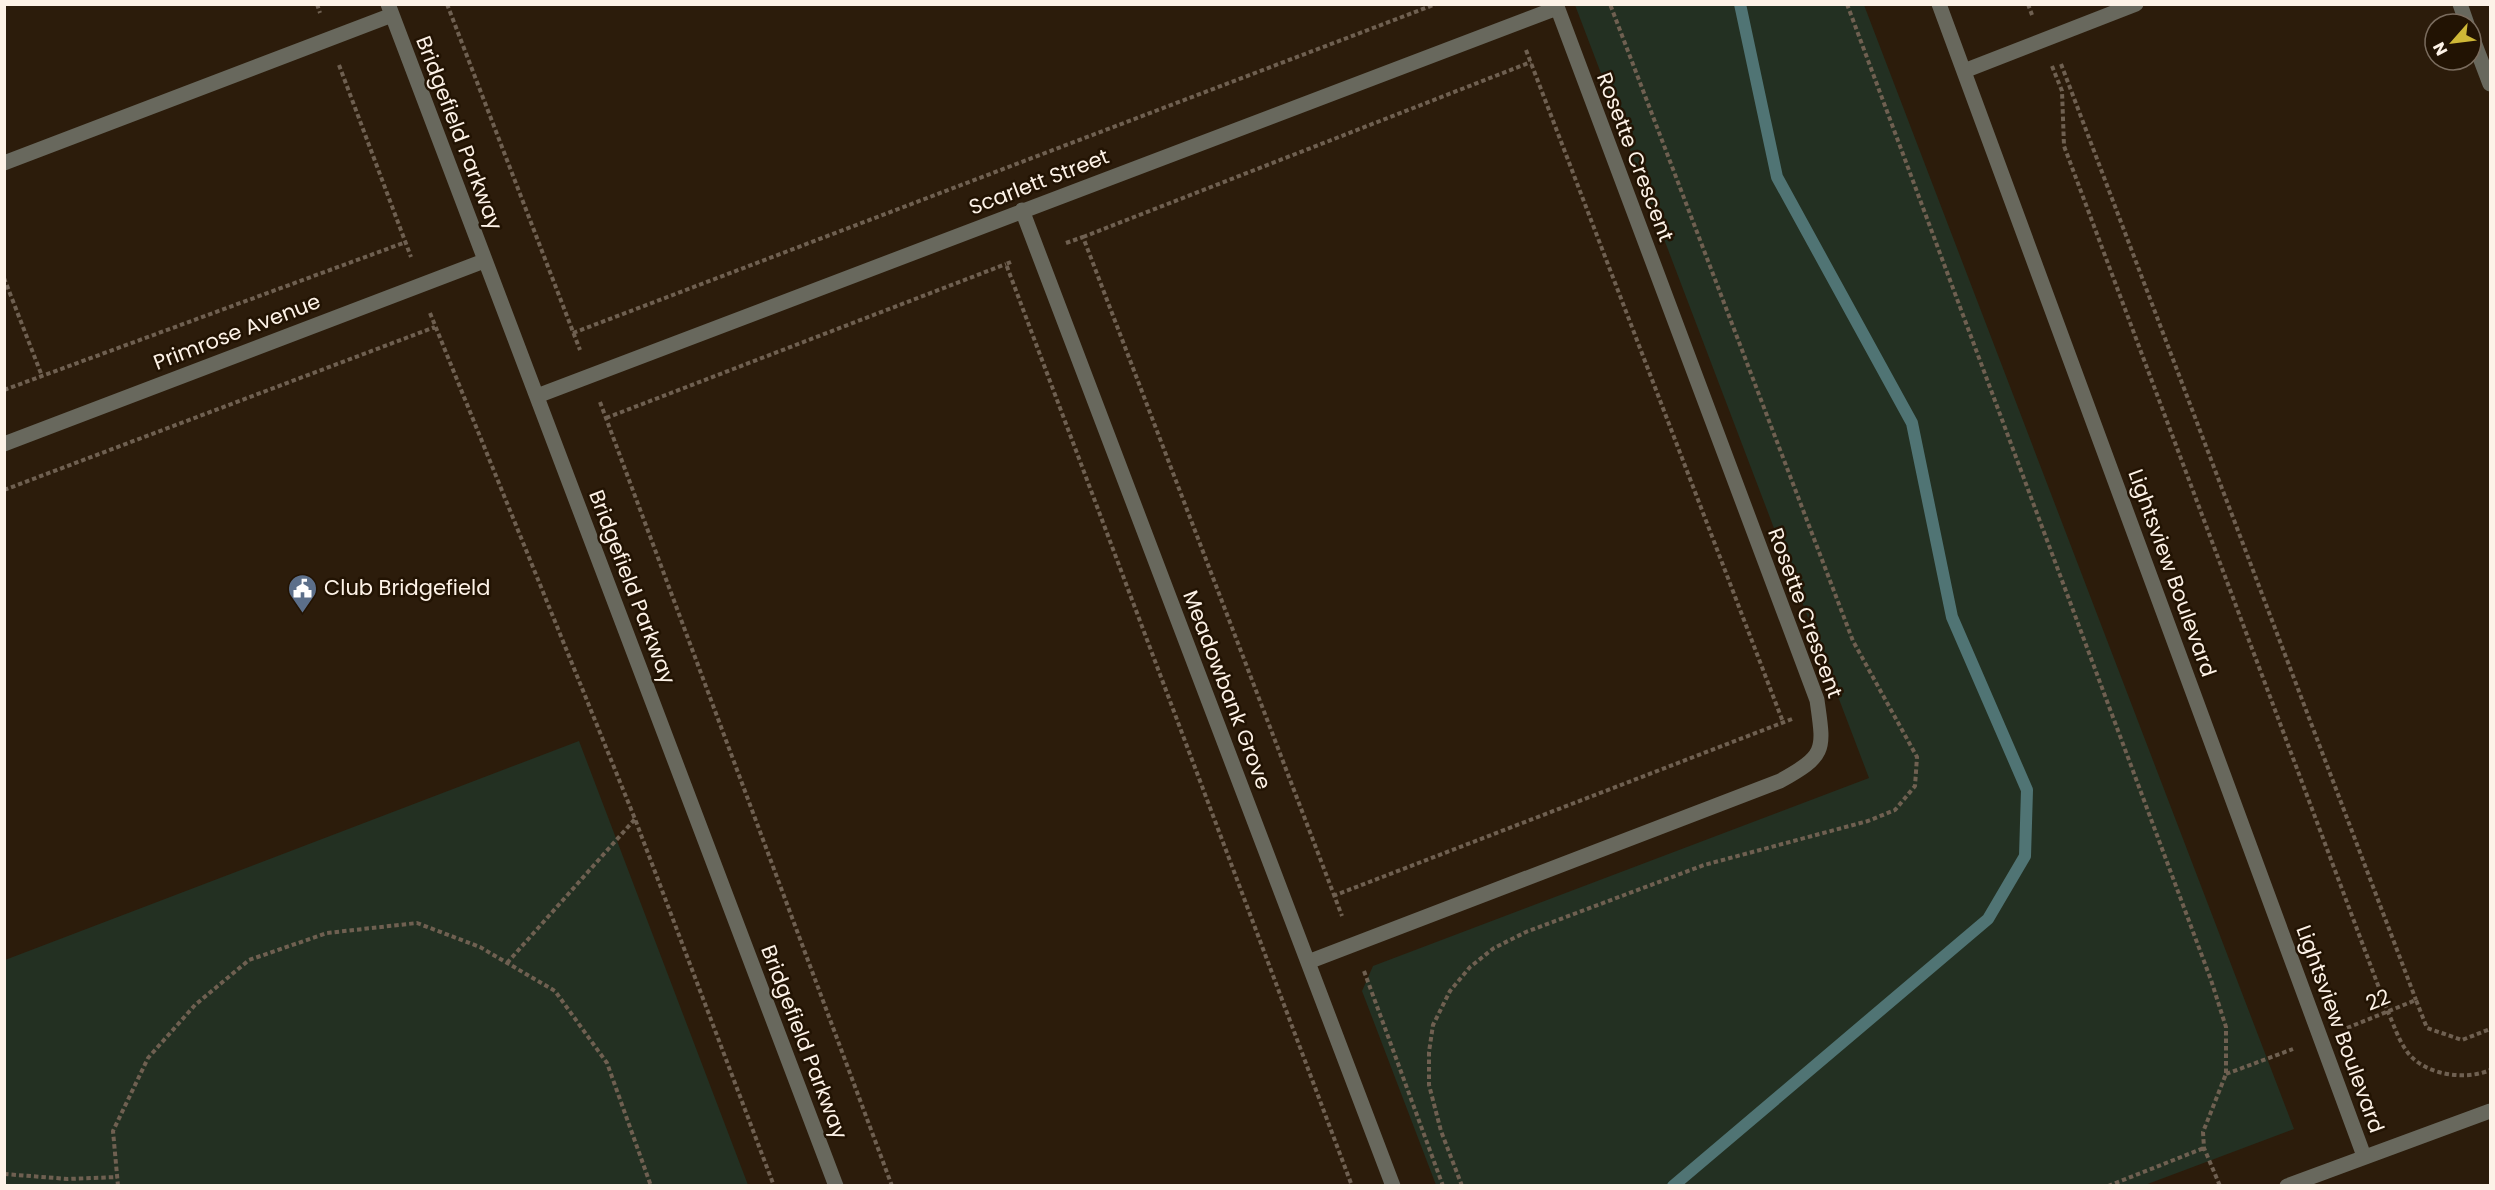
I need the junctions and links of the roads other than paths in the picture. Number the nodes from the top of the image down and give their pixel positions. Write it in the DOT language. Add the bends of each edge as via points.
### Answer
graph roads {
  1 [pos="1939,4"];
  2 [pos="2136,4"];
  3 [pos="1556,6"];
  4 [pos="390,10"];
  5 [pos="2483,66"];
  6 [pos="1964,71"];
  7 [pos="2490,84"];
  8 [pos="4,164"];
  9 [pos="1022,210"];
  10 [pos="484,261"];
  11 [pos="537,396"];
  12 [pos="6,438"];
  13 [pos="1308,962"];
  14 [pos="2490,1111"];
  15 [pos="2364,1156"];
  16 [pos="836,1185"];
  17 [pos="1393,1185"];
  18 [pos="2287,1185"];
  1 -- 6 [label="street, Lightsview Boulevard"];
  2 -- 6 [label="street"];
  3 -- 9 [label="street, Scarlett Street"];
  3 -- 13 [label="street, Rosette Crescent" via="1817,700 1821,749 1805,767 1780,781"];
  4 -- 8 [label="street" via="330,39"];
  4 -- 10 [label="street, Bridgefield Parkway"];
  5 -- 7 [label="street"];
  6 -- 15 [label="street, Lightsview Boulevard"];
  9 -- 11 [label="street, Scarlett Street"];
  9 -- 13 [label="street, Meadowbank Grove"];
  10 -- 11 [label="street, Bridgefield Parkway"];
  10 -- 12 [label="street, Primrose Avenue"];
  11 -- 16 [label="street, Bridgefield Parkway"];
  13 -- 17 [label="street, Meadowbank Grove"];
  14 -- 15 [label="street"];
  15 -- 18 [label="street"];
}
